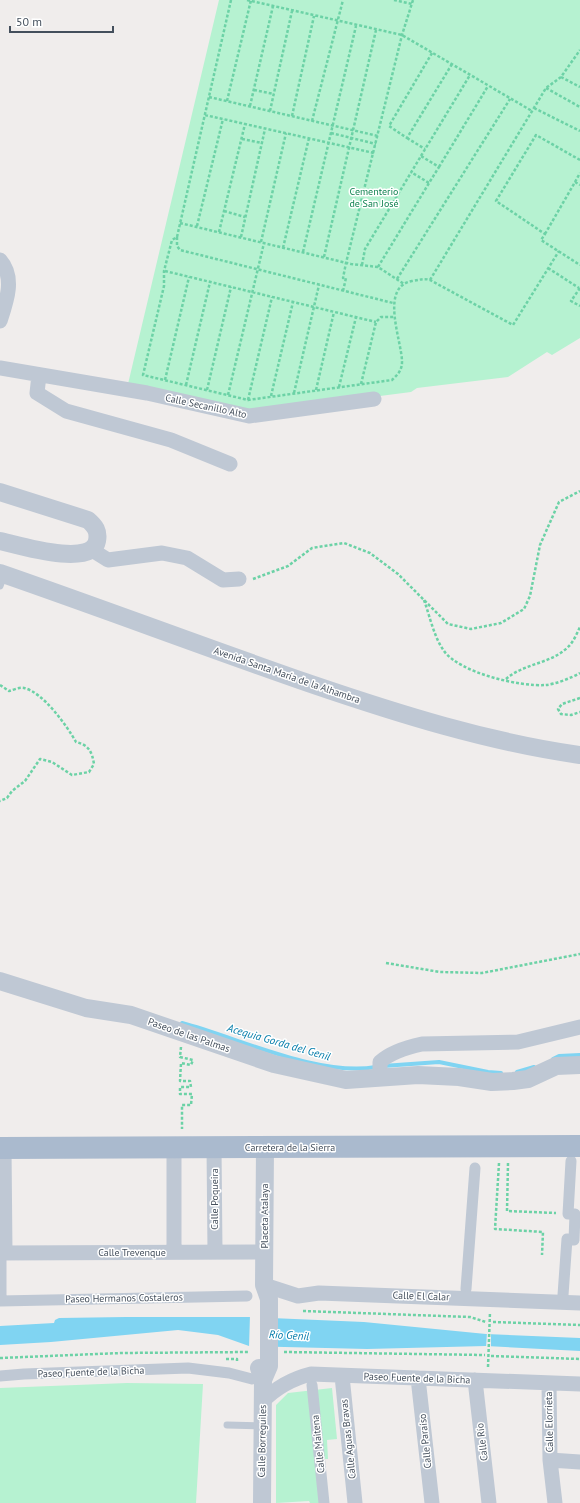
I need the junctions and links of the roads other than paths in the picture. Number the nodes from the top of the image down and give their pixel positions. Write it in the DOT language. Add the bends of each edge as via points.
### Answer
graph roads {
  1 [pos="0,260"];
  2 [pos="0,321"];
  3 [pos="0,368"];
  4 [pos="39,375"];
  5 [pos="374,399"];
  6 [pos="230,464"];
  7 [pos="0,492"];
  8 [pos="0,541"];
  9 [pos="92,550"];
  10 [pos="1,578"];
  11 [pos="239,579"];
  12 [pos="580,755"];
  13 [pos="0,981"];
  14 [pos="580,1027"];
  15 [pos="580,1065"];
  16 [pos="380,1070"];
  17 [pos="178,1138"];
  18 [pos="214,1147"];
  19 [pos="264,1147"];
  20 [pos="2,1148"];
  21 [pos="576,1154"];
  22 [pos="475,1168"];
  23 [pos="174,1252"];
  24 [pos="215,1252"];
  25 [pos="264,1252"];
  26 [pos="2,1255"];
  27 [pos="466,1289"];
  28 [pos="260,1295"];
  29 [pos="563,1295"];
  30 [pos="1,1301"];
  31 [pos="580,1303"];
  32 [pos="262,1366"];
  33 [pos="0,1376"];
  34 [pos="342,1376"];
  35 [pos="418,1378"];
  36 [pos="475,1380"];
  37 [pos="549,1383"];
  38 [pos="580,1384"];
  39 [pos="312,1385"];
  40 [pos="263,1401"];
  41 [pos="227,1426"];
  42 [pos="262,1426"];
  43 [pos="550,1460"];
  44 [pos="580,1462"];
  45 [pos="262,1503"];
  46 [pos="324,1503"];
  47 [pos="355,1503"];
  48 [pos="432,1503"];
  49 [pos="489,1503"];
  50 [pos="555,1503"];
  1 -- 2 [label="street" via="6,267 9,280"];
  3 -- 4 [label="street, Calle Secanillo Alto"];
  4 -- 5 [label="street, Calle Secanillo Alto" via="147,393 249,416"];
  4 -- 6 [label="street" via="37,393 66,411 171,440"];
  7 -- 9 [label="street" via="88,520 98,533 97,543"];
  8 -- 9 [label="street" via="56,553 84,554"];
  9 -- 11 [label="street" via="108,560 162,553 187,558 223,580"];
  10 -- 12 [label="street, Avenida Santa María de la Alhambra" via="400,714 496,740"];
  13 -- 16 [label="street, Paseo de las Palmas" via="86,1008 131,1015 274,1064 318,1075 346,1080"];
  14 -- 16 [label="street, Paseo de las Palmas" via="518,1042 422,1044 408,1047 385,1058"];
  15 -- 16 [label="street, Paseo de las Palmas" via="556,1066 528,1079 492,1082"];
  17 -- 18 [label="main road, Carretera de la Sierra"];
  17 -- 20 [label="main road, Carretera de la Sierra"];
  17 -- 23 [label="street"];
  18 -- 19 [label="main road, Carretera de la Sierra"];
  18 -- 24 [label="street, Calle Poqueira"];
  19 -- 21 [label="main road, Carretera de la Sierra"];
  19 -- 25 [label="street, Placeta Atalaya"];
  20 -- 26 [label="street"];
  21 -- 29 [label="street" via="568,1214 575,1214 574,1240 567,1239"];
  22 -- 27 [label="street"];
  23 -- 24 [label="street, Calle Trevenque"];
  23 -- 26 [label="street, Calle Trevenque"];
  24 -- 25 [label="street, Calle Trevenque"];
  25 -- 28 [label="street, Placeta Atalaya"];
  26 -- 30 [label="street"];
  28 -- 30 [label="street, Paseo Hermanos Costaleros"];
  28 -- 31 [label="street, Calle El Calar" via="298,1296 319,1293"];
  28 -- 32 [label="street, Placeta Atalaya"];
  32 -- 33 [label="street, Paseo Fuente de la Bicha" via="230,1373 188,1368"];
  32 -- 40 [label="street, Calle Borreguiles"];
  34 -- 35 [label="street, Paseo Fuente de la Bicha"];
  34 -- 40 [label="street, Paseo Fuente de la Bicha" via="311,1374 297,1378 274,1390"];
  34 -- 47 [label="street, Calle Aguas Bravas"];
  35 -- 36 [label="street, Paseo Fuente de la Bicha"];
  35 -- 48 [label="street, Calle Paraíso"];
  36 -- 37 [label="street, Paseo Fuente de la Bicha"];
  36 -- 49 [label="street, Calle Río"];
  37 -- 38 [label="street, Paseo Fuente de la Bicha"];
  37 -- 43 [label="street, Calle Elorrieta"];
  39 -- 46 [label="street, Calle Maitena"];
  40 -- 42 [label="street, Calle Borreguiles"];
  41 -- 42 [label="lane"];
  42 -- 45 [label="street, Calle Borreguiles"];
  43 -- 44 [label="street, Calle Elorrieta"];
  43 -- 50 [label="street, Calle Elorrieta"];
}
